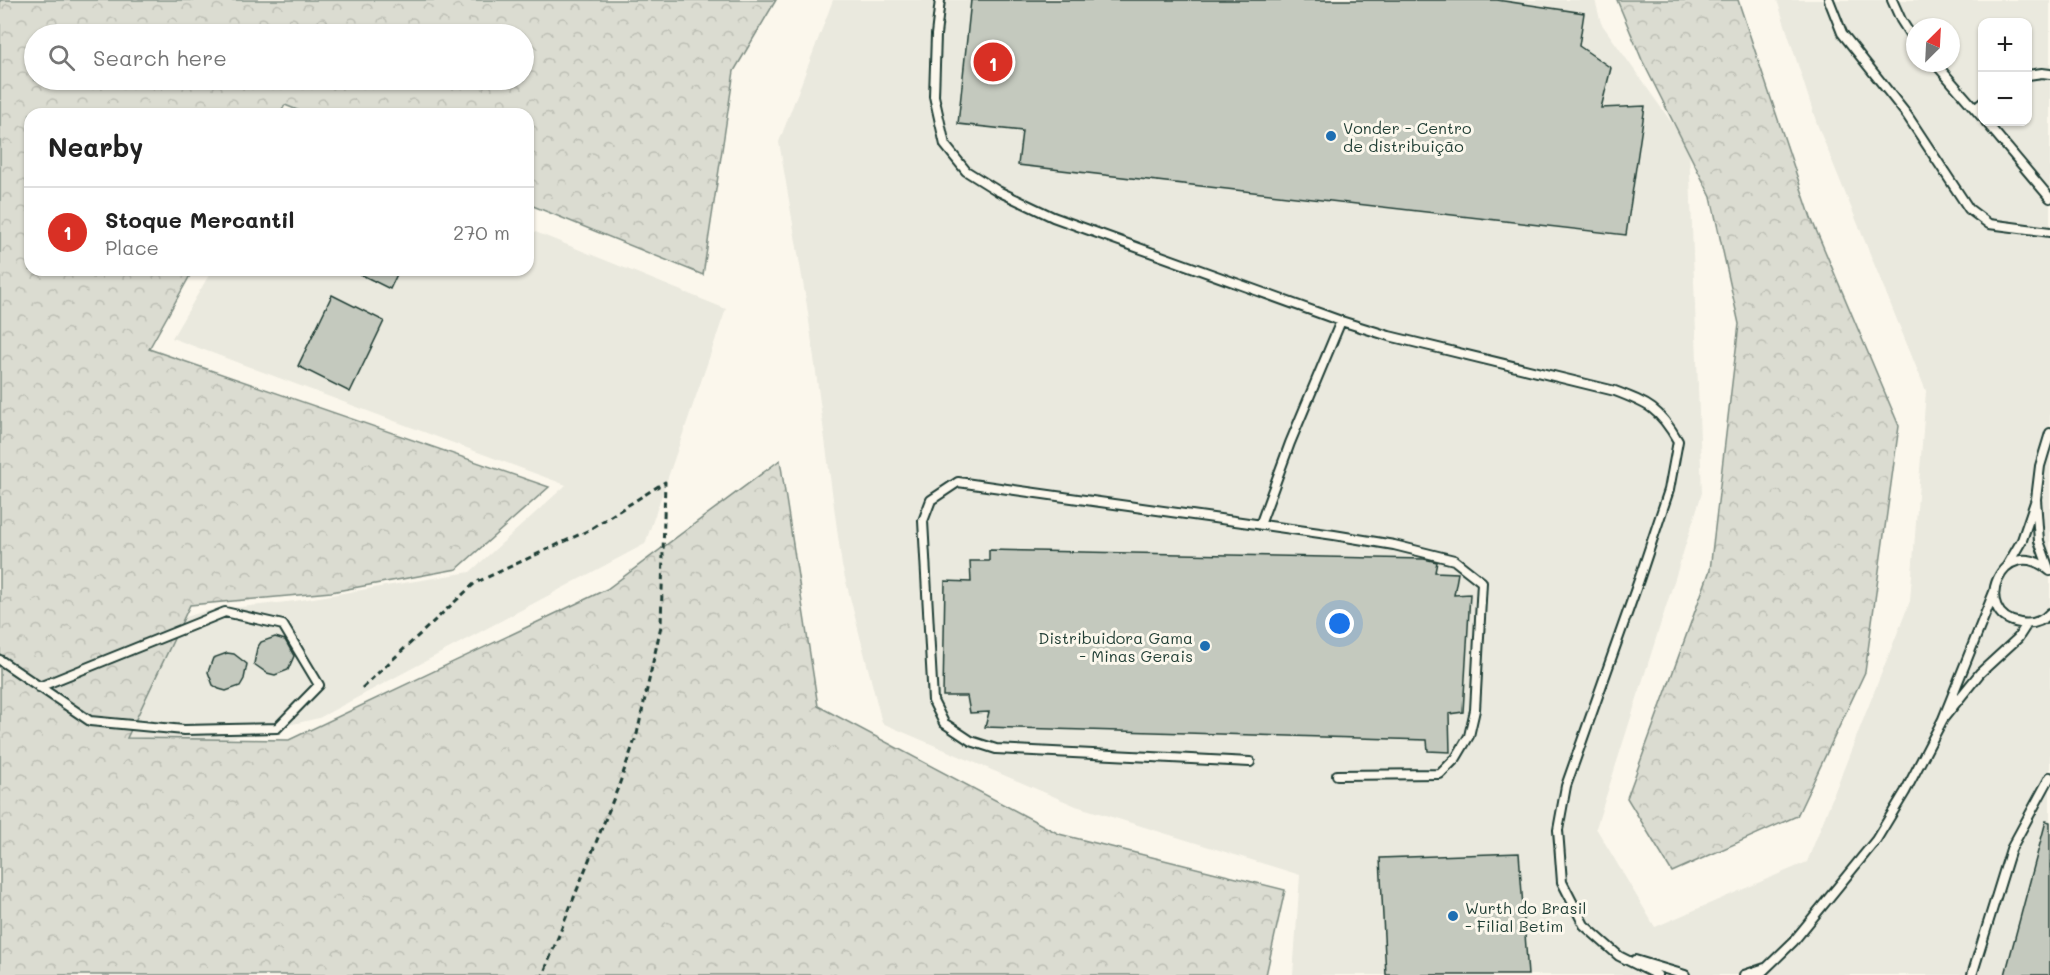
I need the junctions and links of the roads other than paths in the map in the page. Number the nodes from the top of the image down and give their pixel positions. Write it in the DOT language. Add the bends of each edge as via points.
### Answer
graph roads {
  1 [pos="940,0"];
  2 [pos="1829,0"];
  3 [pos="1892,0"];
  4 [pos="1906,29"];
  5 [pos="1943,72"];
  6 [pos="2032,74"];
  7 [pos="2050,74"];
  8 [pos="1978,107"];
  9 [pos="1975,109"];
  10 [pos="1978,112"];
  11 [pos="1989,126"];
  12 [pos="2050,198"];
  13 [pos="2050,232"];
  14 [pos="1341,321"];
  15 [pos="2050,433"];
  16 [pos="2037,499"];
  17 [pos="1260,525"];
  18 [pos="2007,566"];
  19 [pos="2050,570"];
  20 [pos="1994,592"];
  21 [pos="2050,613"];
  22 [pos="2050,621"];
  23 [pos="2037,622"];
  24 [pos="2027,624"];
  25 [pos="0,660"];
  26 [pos="39,687"];
  27 [pos="1943,719"];
  28 [pos="1250,762"];
  29 [pos="1337,775"];
  30 [pos="2050,777"];
  31 [pos="1619,956"];
  32 [pos="1769,966"];
  33 [pos="1658,975"];
  34 [pos="1685,975"];
  35 [pos="1744,975"];
  36 [pos="1759,975"];
  37 [pos="1972,975"];
  1 -- 14 [label="lane" via="934,96 945,146 966,171 1053,217"];
  2 -- 13 [label="lane" via="1842,33 1907,115 1969,209 1989,224"];
  3 -- 4 [label="lane"];
  5 -- 9 [label="lane"];
  6 -- 7 [label="lane"];
  8 -- 9 [label="lane"];
  9 -- 10 [label="lane"];
  11 -- 12 [label="lane"];
  14 -- 17 [label="lane"];
  14 -- 31 [label="lane" via="1615,391 1645,402 1666,420 1678,441 1665,501 1566,786 1558,830 1562,882 1584,925"];
  15 -- 16 [label="lane" via="2040,466"];
  16 -- 18 [label="lane" via="2022,540"];
  16 -- 19 [label="lane" via="2039,541"];
  17 -- 28 [label="lane" via="958,482 931,500 924,521 933,701 944,723 970,741 996,749"];
  17 -- 29 [label="lane" via="1428,553 1454,560 1482,582 1476,711 1469,736 1456,758 1440,774"];
  18 -- 19 [label="lane" via="2024,560"];
  18 -- 20 [label="lane" via="1995,582"];
  20 -- 24 [label="lane" via="2000,611 2017,623"];
  20 -- 27 [label="lane"];
  21 -- 23 [label="lane"];
  22 -- 23 [label="lane"];
  23 -- 24 [label="lane"];
  24 -- 27 [label="lane" via="2019,638 1980,673"];
  25 -- 26 [label="lane"];
  26 -- 26 [label="lane" via="90,722 184,730 277,728 319,685 283,626 225,612"];
  27 -- 32 [label="lane" via="1876,840"];
  30 -- 37 [label="lane" via="2010,849"];
  31 -- 33 [label="lane"];
  31 -- 34 [label="lane"];
  32 -- 35 [label="lane"];
  32 -- 36 [label="lane"];
}
